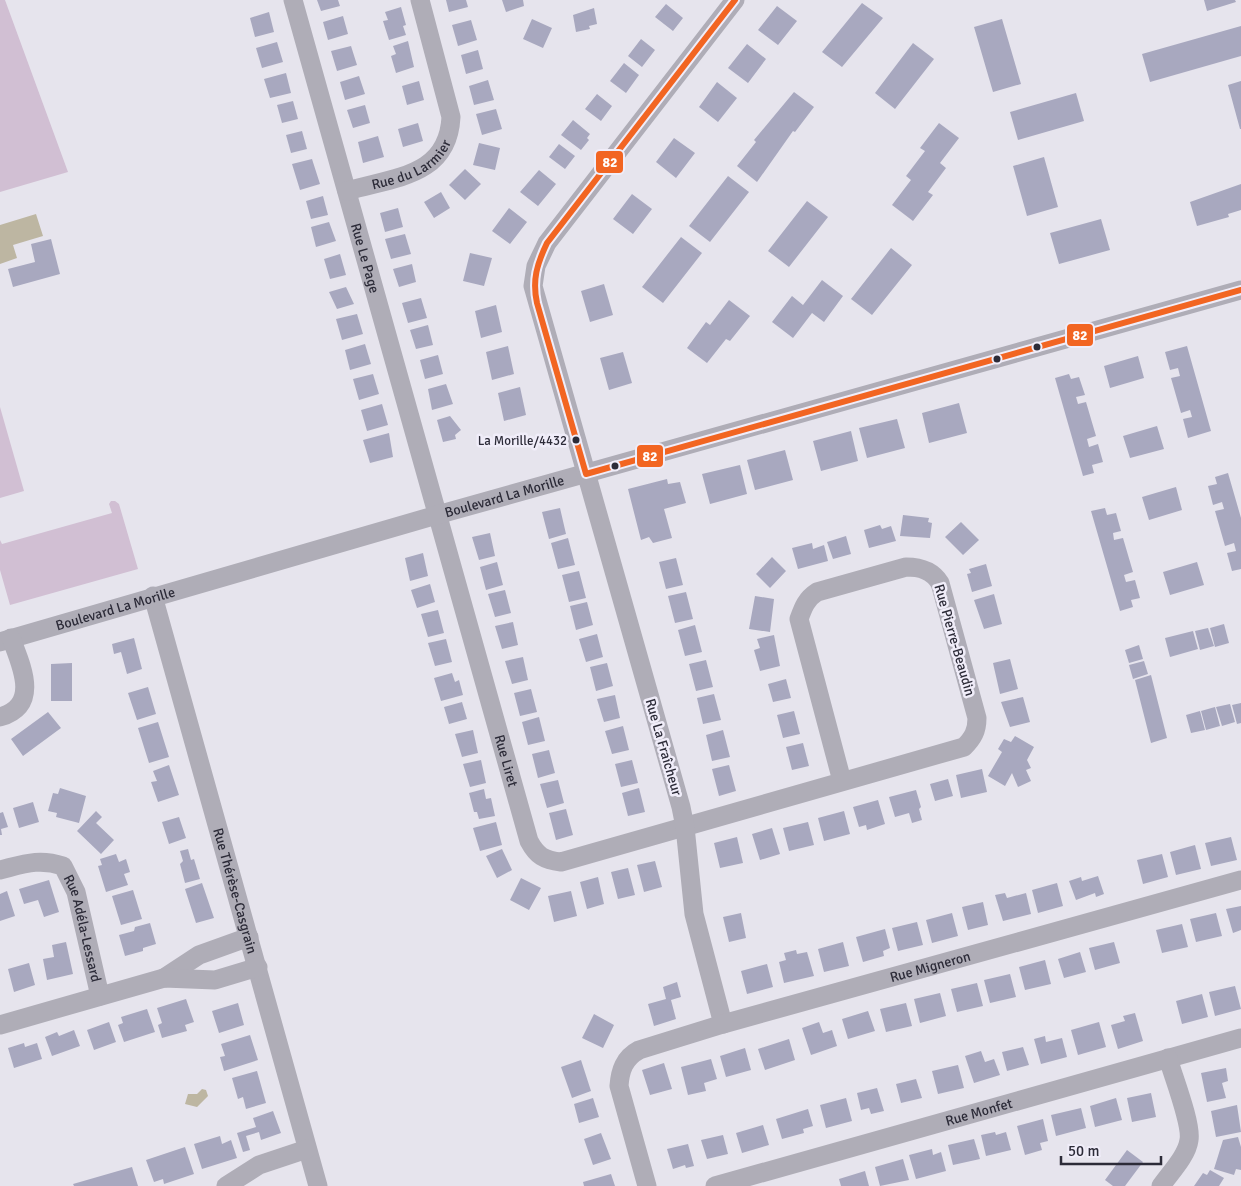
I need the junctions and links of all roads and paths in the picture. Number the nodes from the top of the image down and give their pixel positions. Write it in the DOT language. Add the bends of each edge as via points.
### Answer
graph roads {
  1 [pos="293,0"];
  2 [pos="420,0"];
  3 [pos="735,0"];
  4 [pos="347,191"];
  5 [pos="1241,290"];
  6 [pos="586,474"];
  7 [pos="437,515"];
  8 [pos="153,596"];
  9 [pos="6,640"];
  10 [pos="0,717"];
  11 [pos="842,781"];
  12 [pos="686,827"];
  13 [pos="0,870"];
  14 [pos="1241,880"];
  15 [pos="249,937"];
  16 [pos="258,967"];
  17 [pos="164,978"];
  18 [pos="100,996"];
  19 [pos="723,1024"];
  20 [pos="0,1025"];
  21 [pos="1241,1038"];
  22 [pos="1168,1058"];
  23 [pos="307,1149"];
  24 [pos="315,1185"];
  25 [pos="226,1186"];
  26 [pos="647,1186"];
  27 [pos="715,1186"];
  28 [pos="1161,1186"];
  1 -- 4 [label="street, Rue Le Page"];
  2 -- 4 [label="street, Rue du Larmier" via="452,117 451,132 435,161 422,169"];
  3 -- 6 [label="street, Rue La Fraîcheur" via="547,243 536,266 533,286 537,303"];
  4 -- 7 [label="street, Rue Le Page"];
  5 -- 6 [label="street, Boulevard La Morille"];
  6 -- 7 [label="street, Boulevard La Morille"];
  6 -- 12 [label="street, Rue La Fraîcheur"];
  7 -- 8 [label="street, Boulevard La Morille"];
  7 -- 12 [label="street, Rue Liret" via="536,853 547,860 560,862"];
  8 -- 9 [label="street, Boulevard La Morille"];
  8 -- 15 [label="street, Rue Thérèse-Casgrain"];
  9 -- 10 [label="street" via="26,687 16,708"];
  11 -- 11 [label="street, Rue Pierre-Beaudin" via="964,747 977,729 975,708 940,583 936,576 918,567 906,567 817,592 810,596 803,608 799,620"];
  11 -- 12 [label="street, Rue Pierre-Beaudin"];
  12 -- 19 [label="street, Rue La Fraîcheur" via="694,914"];
  13 -- 18 [label="street, Rue Adéla-Lessard" via="30,862 46,861 63,866 76,892"];
  14 -- 19 [label="street, Rue Migneron"];
  15 -- 16 [label="street, Rue Thérèse-Casgrain"];
  15 -- 17 [label="street" via="199,955"];
  16 -- 17 [label="street" via="215,980"];
  16 -- 23 [label="street, Rue Thérèse-Casgrain"];
  17 -- 18 [label="street"];
  18 -- 20 [label="street"];
  19 -- 26 [label="street, Rue Migneron" via="639,1050 624,1063 619,1086"];
  21 -- 22 [label="street, Rue Monfet"];
  22 -- 27 [label="street, Rue Monfet"];
  22 -- 28 [label="street" via="1190,1139"];
  23 -- 24 [label="street, Rue Thérèse-Casgrain"];
  23 -- 25 [label="street" via="259,1165"];
}
